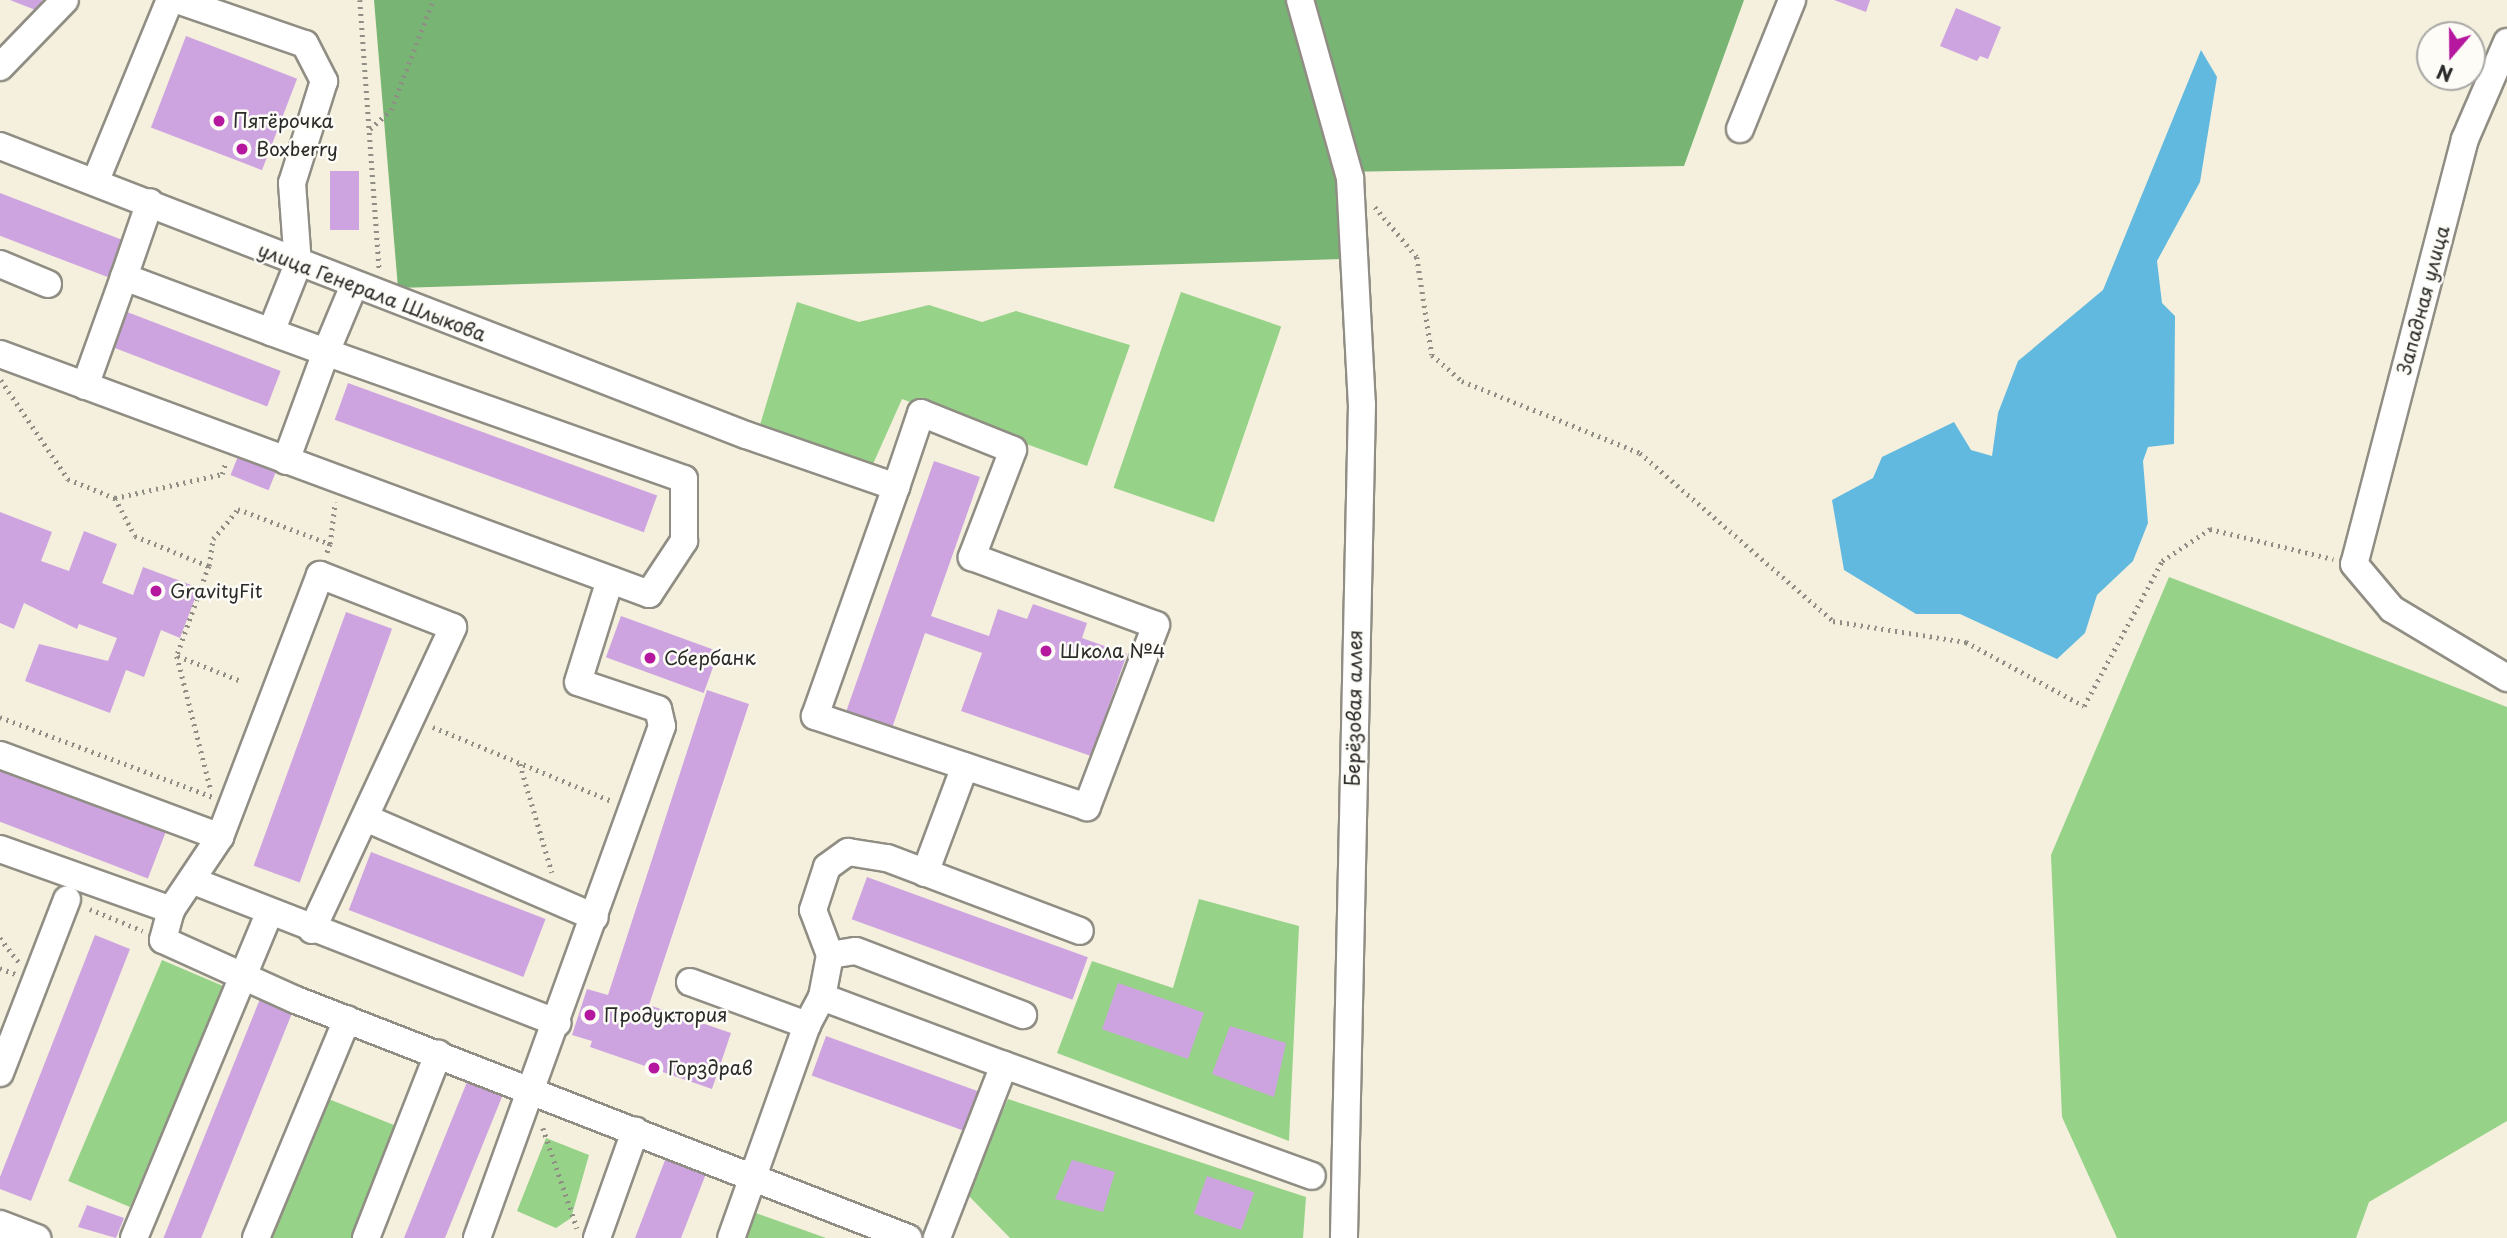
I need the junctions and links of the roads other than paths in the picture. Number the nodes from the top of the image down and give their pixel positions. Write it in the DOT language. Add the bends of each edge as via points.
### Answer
graph roads {
  1 [pos="65,0"];
  2 [pos="170,0"];
  3 [pos="177,0"];
  4 [pos="1300,0"];
  5 [pos="1792,0"];
  6 [pos="2507,42"];
  7 [pos="0,67"];
  8 [pos="1740,129"];
  9 [pos="0,146"];
  10 [pos="96,180"];
  11 [pos="150,202"];
  12 [pos="0,264"];
  13 [pos="298,264"];
  14 [pos="124,277"];
  15 [pos="48,284"];
  16 [pos="364,289"];
  17 [pos="271,332"];
  18 [pos="326,352"];
  19 [pos="0,354"];
  20 [pos="85,386"];
  21 [pos="286,461"];
  22 [pos="896,487"];
  23 [pos="610,580"];
  24 [pos="2507,678"];
  25 [pos="0,755"];
  26 [pos="965,766"];
  27 [pos="368,819"];
  28 [pos="220,837"];
  29 [pos="0,849"];
  30 [pos="925,873"];
  31 [pos="196,881"];
  32 [pos="67,899"];
  33 [pos="171,910"];
  34 [pos="269,913"];
  35 [pos="595,917"];
  36 [pos="312,930"];
  37 [pos="1080,931"];
  38 [pos="830,955"];
  39 [pos="244,976"];
  40 [pos="690,982"];
  41 [pos="822,997"];
  42 [pos="1023,1015"];
  43 [pos="347,1019"];
  44 [pos="558,1023"];
  45 [pos="807,1025"];
  46 [pos="438,1054"];
  47 [pos="1004,1065"];
  48 [pos="0,1073"];
  49 [pos="530,1090"];
  50 [pos="635,1131"];
  51 [pos="756,1175"];
  52 [pos="1312,1176"];
  53 [pos="0,1224"];
  54 [pos="37,1238"];
  55 [pos="134,1238"];
  56 [pos="256,1238"];
  57 [pos="366,1238"];
  58 [pos="477,1238"];
  59 [pos="597,1238"];
  60 [pos="731,1238"];
  61 [pos="908,1238"];
  62 [pos="937,1238"];
  63 [pos="1344,1238"];
  1 -- 7 [label="street"];
  2 -- 10 [label="street"];
  3 -- 13 [label="street" via="305,44 324,81 292,183"];
  4 -- 63 [label="street, Берёзовая аллея" via="1350,178 1362,404"];
  5 -- 8 [label="street"];
  6 -- 24 [label="street, Западная улица" via="2465,139 2354,564 2392,609"];
  9 -- 10 [label="street, улица Генерала Шлыкова"];
  10 -- 11 [label="street, улица Генерала Шлыкова"];
  11 -- 13 [label="street, улица Генерала Шлыкова"];
  11 -- 14 [label="street"];
  12 -- 15 [label="street"];
  13 -- 16 [label="street, улица Генерала Шлыкова"];
  13 -- 17 [label="street"];
  14 -- 17 [label="street"];
  14 -- 20 [label="street"];
  16 -- 18 [label="street"];
  16 -- 22 [label="street, улица Генерала Шлыкова" via="746,435"];
  17 -- 18 [label="street"];
  18 -- 21 [label="street"];
  18 -- 23 [label="street" via="684,479 684,541 649,594"];
  19 -- 20 [label="street"];
  20 -- 21 [label="street"];
  21 -- 23 [label="street"];
  22 -- 26 [label="street" via="815,716"];
  22 -- 26 [label="street" via="921,413 1013,450 972,557 1156,625 1087,807"];
  23 -- 35 [label="street" via="578,682 658,709 663,726"];
  25 -- 28 [label="street"];
  26 -- 30 [label="street"];
  27 -- 28 [label="street" via="453,627 320,575"];
  27 -- 35 [label="street"];
  27 -- 36 [label="street"];
  28 -- 31 [label="street"];
  29 -- 33 [label="street"];
  30 -- 37 [label="street"];
  30 -- 38 [label="street" via="848,852 827,867 813,910"];
  31 -- 33 [label="street"];
  31 -- 34 [label="street"];
  32 -- 48 [label="street"];
  33 -- 39 [label="street" via="163,940"];
  34 -- 36 [label="street"];
  34 -- 39 [label="street"];
  35 -- 44 [label="street"];
  36 -- 44 [label="street"];
  38 -- 41 [label="street"];
  38 -- 42 [label="street" via="856,951"];
  39 -- 43 [label="street"];
  39 -- 55 [label="street"];
  40 -- 45 [label="street"];
  41 -- 45 [label="street"];
  41 -- 47 [label="street"];
  43 -- 46 [label="street"];
  43 -- 56 [label="street"];
  44 -- 49 [label="street"];
  45 -- 51 [label="street"];
  46 -- 49 [label="street"];
  46 -- 57 [label="street"];
  47 -- 52 [label="street"];
  47 -- 62 [label="street"];
  49 -- 50 [label="street"];
  49 -- 58 [label="street"];
  50 -- 51 [label="street"];
  50 -- 59 [label="street"];
  51 -- 60 [label="street"];
  51 -- 61 [label="street"];
  53 -- 54 [label="street"];
}
